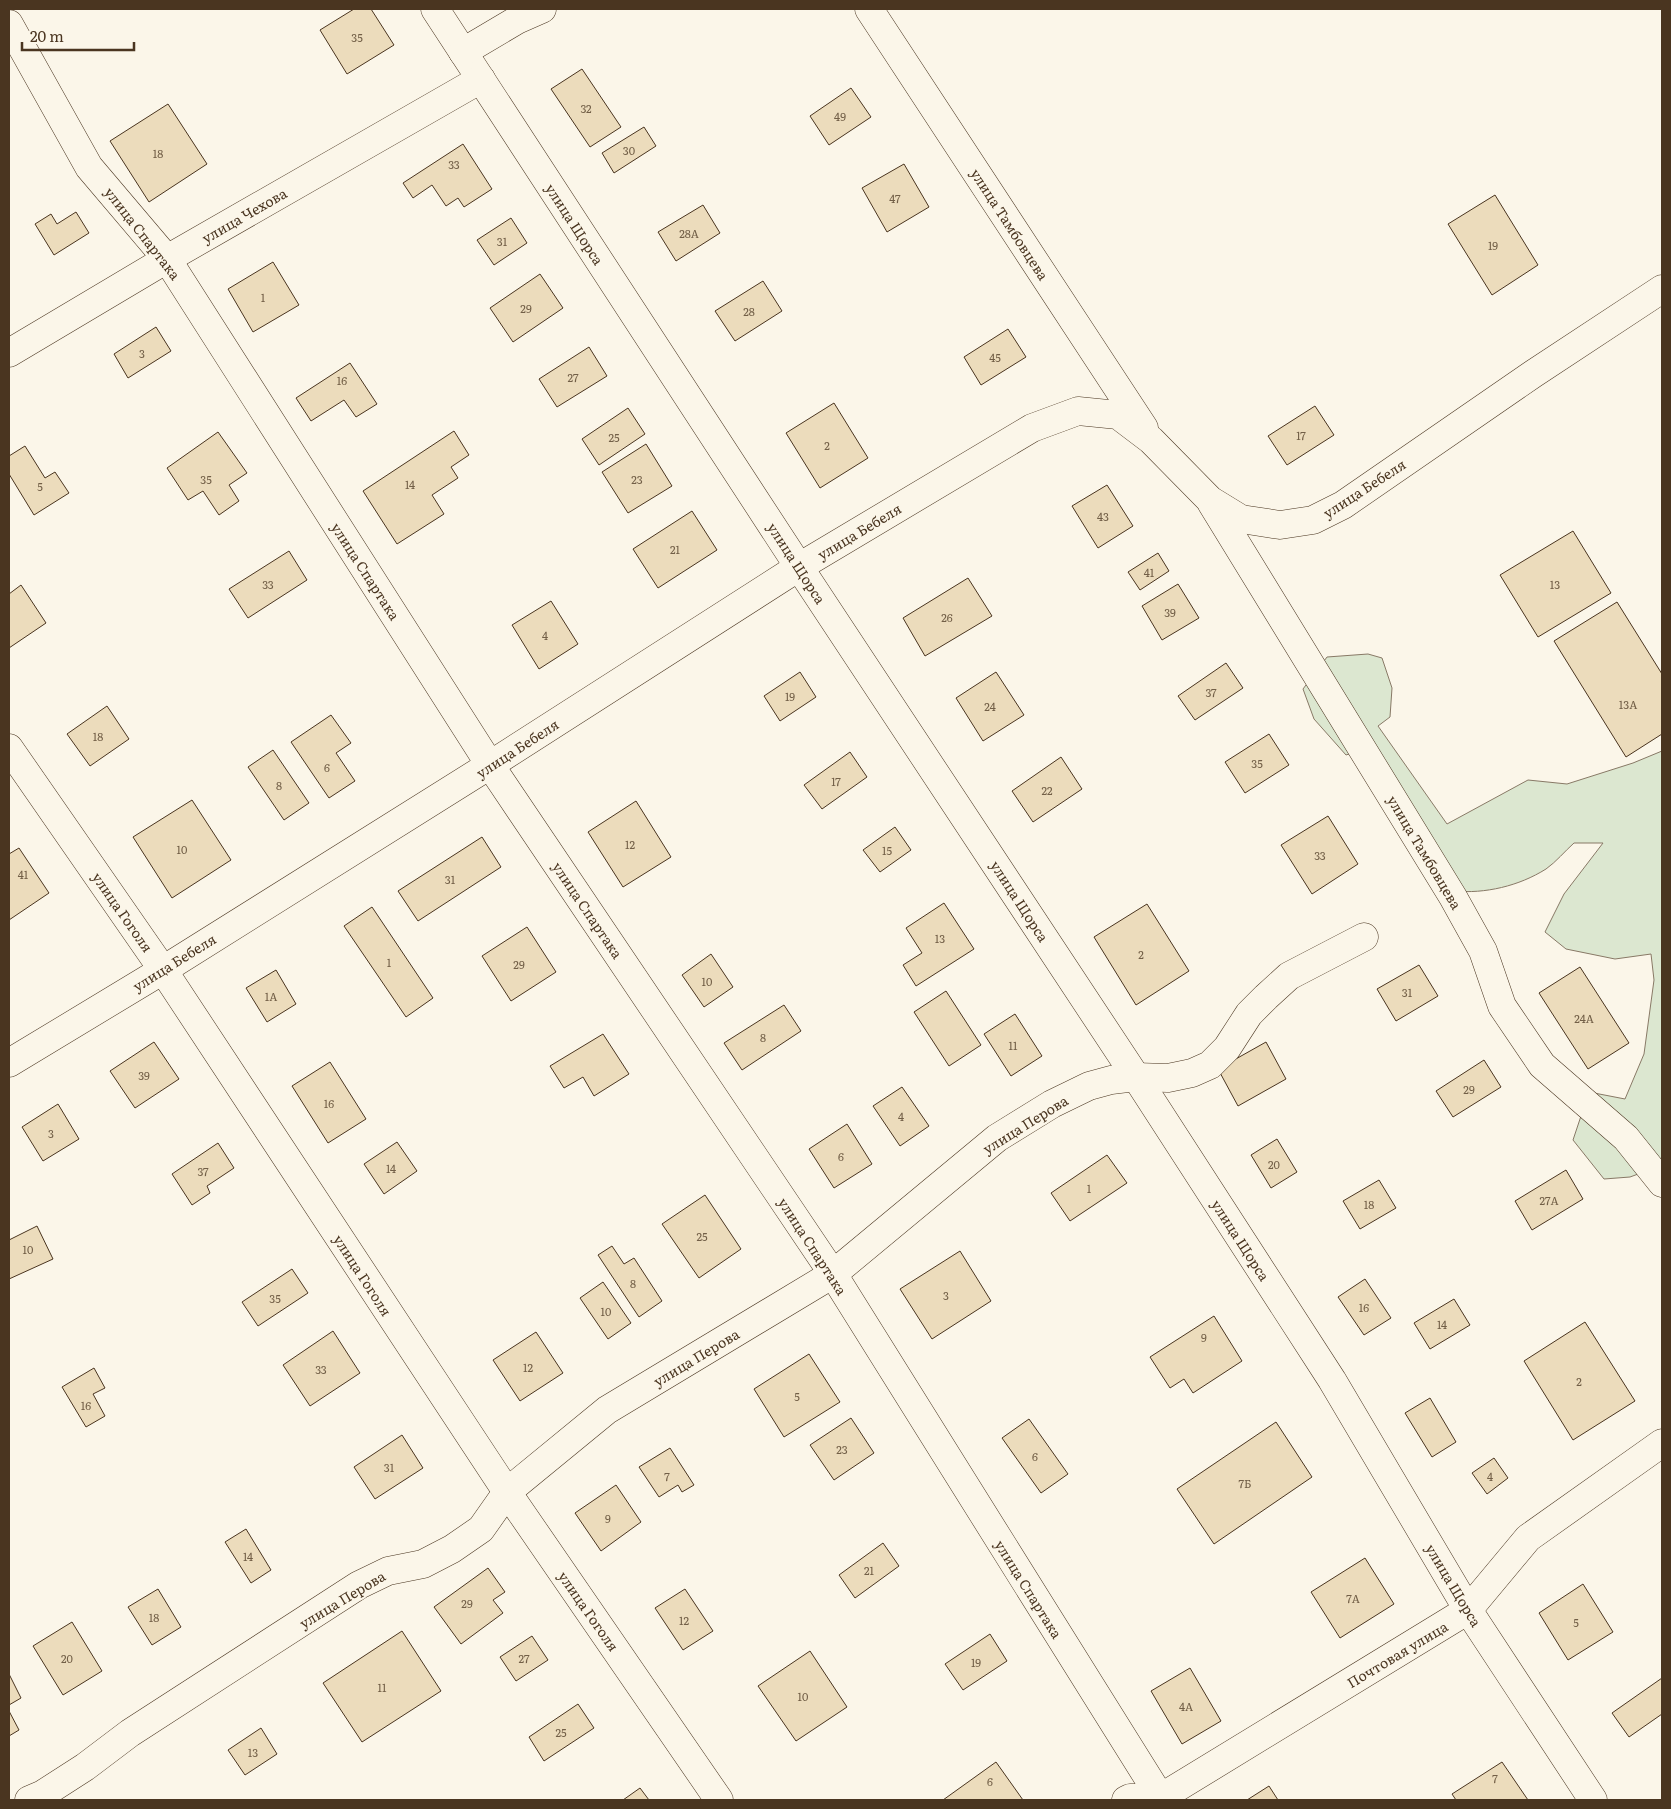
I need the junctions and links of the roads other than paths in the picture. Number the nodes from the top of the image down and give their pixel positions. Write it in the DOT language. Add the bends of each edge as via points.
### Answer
graph roads {
  1 [pos="435,9"];
  2 [pos="542,9"];
  3 [pos="869,9"];
  4 [pos="9,24"];
  5 [pos="463,52"];
  6 [pos="481,79"];
  7 [pos="167,259"];
  8 [pos="1662,290"];
  9 [pos="9,353"];
  10 [pos="1151,440"];
  11 [pos="1210,500"];
  12 [pos="799,567"];
  13 [pos="9,748"];
  14 [pos="490,765"];
  15 [pos="1364,937"];
  16 [pos="163,970"];
  17 [pos="9,1063"];
  18 [pos="1136,1077"];
  19 [pos="1662,1183"];
  20 [pos="833,1274"];
  21 [pos="1662,1443"];
  22 [pos="507,1492"];
  23 [pos="1468,1610"];
  24 [pos="1161,1799"];
  25 [pos="29,1800"];
  26 [pos="719,1800"];
  27 [pos="1126,1800"];
  28 [pos="1593,1800"];
  1 -- 5 [label="street, улица Щорса"];
  2 -- 5 [label="street"];
  3 -- 10 [label="street, улица Тамбовцева"];
  4 -- 7 [label="street, улица Спартака" via="89,166"];
  5 -- 6 [label="street, улица Щорса"];
  6 -- 7 [label="street, улица Чехова"];
  6 -- 12 [label="street, улица Щорса"];
  7 -- 9 [label="street, улица Чехова"];
  7 -- 14 [label="street, улица Спартака"];
  8 -- 11 [label="street, улица Бебеля" via="1343,505 1313,520 1280,525 1241,519"];
  10 -- 11 [label="street, улица Бебеля"];
  10 -- 12 [label="street, улица Бебеля" via="1118,415 1078,411 1032,428"];
  11 -- 19 [label="street, улица Тамбовцева" via="1453,897 1483,951 1502,1006 1542,1065 1626,1138"];
  12 -- 14 [label="street, улица Бебеля"];
  12 -- 18 [label="street, улица Щорса"];
  13 -- 16 [label="street, улица Гоголя"];
  14 -- 16 [label="street, улица Бебеля"];
  14 -- 20 [label="street, улица Спартака"];
  15 -- 18 [label="street, улица Перова" via="1289,976 1250,1014 1210,1066 1168,1078"];
  16 -- 17 [label="street, улица Бебеля"];
  16 -- 22 [label="street, улица Гоголя"];
  18 -- 20 [label="street, улица Перова" via="1089,1086 1052,1104 997,1138"];
  18 -- 23 [label="street, улица Щорса" via="1332,1380"];
  20 -- 22 [label="street, улица Перова" via="607,1410"];
  20 -- 24 [label="street, улица Спартака"];
  21 -- 23 [label="street, Почтовая улица" via="1528,1538"];
  22 -- 25 [label="street, улица Перова" via="481,1529 452,1549 423,1564 388,1571 359,1585 130,1733 85,1767"];
  22 -- 26 [label="street, улица Гоголя"];
  23 -- 24 [label="street, Почтовая улица"];
  23 -- 28 [label="street, улица Щорса"];
  24 -- 27 [label="street"];
}
